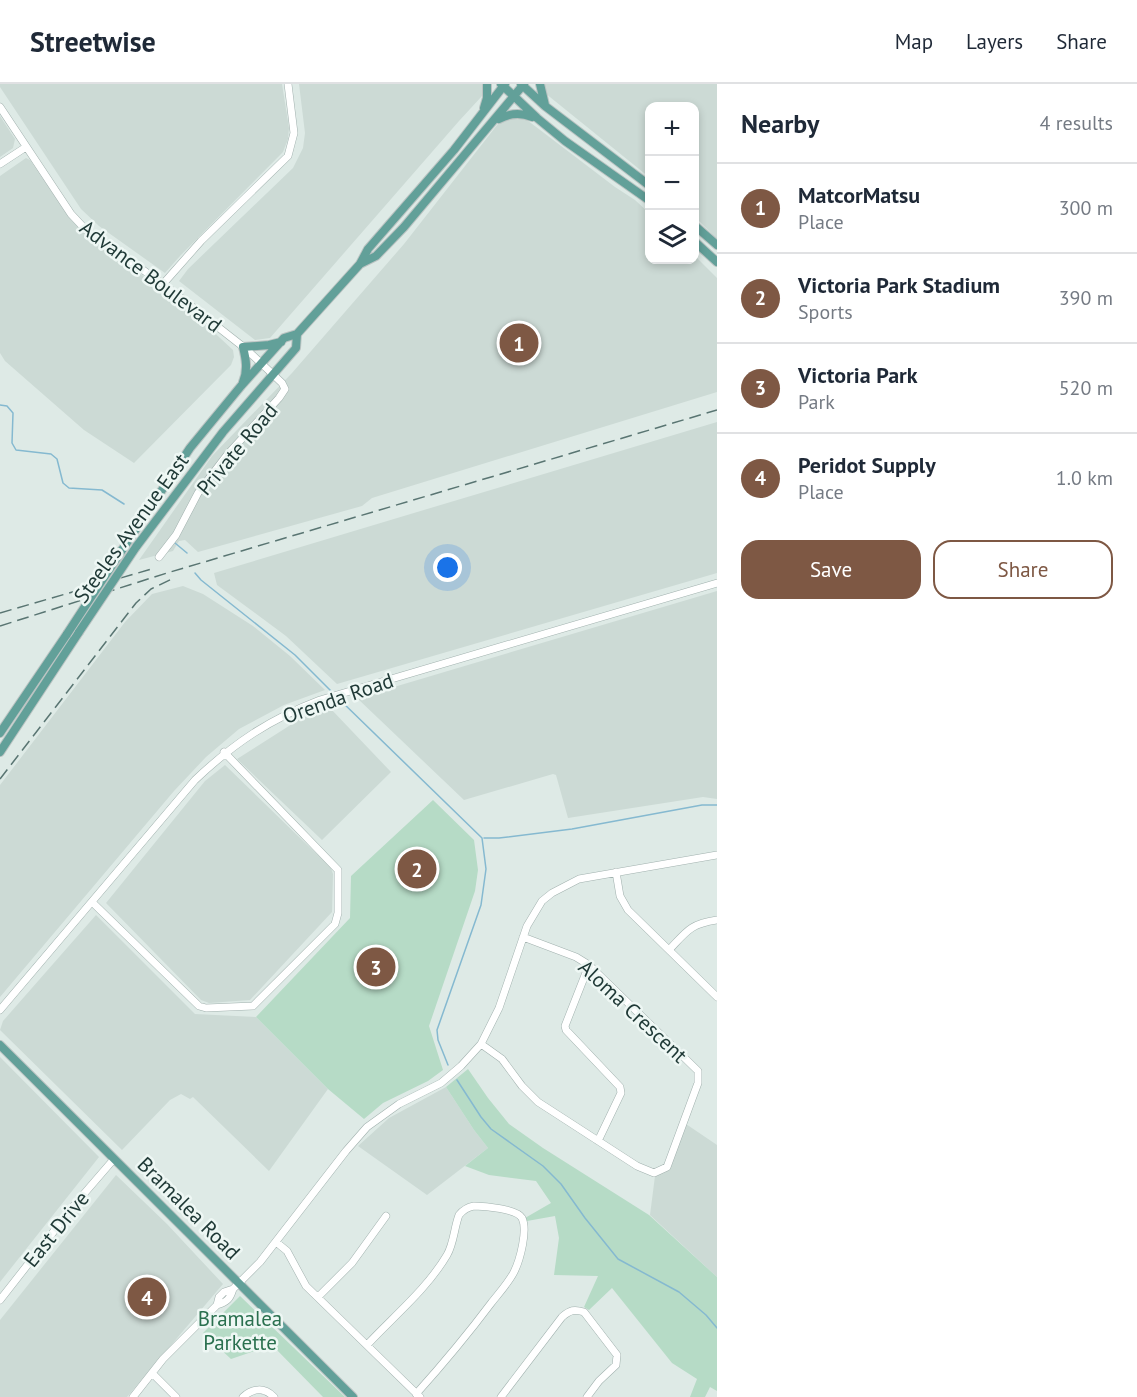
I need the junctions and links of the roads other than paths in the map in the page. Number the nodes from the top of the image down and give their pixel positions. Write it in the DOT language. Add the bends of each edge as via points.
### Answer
graph roads {
  1 [pos="288,84"];
  2 [pos="487,84"];
  3 [pos="540,84"];
  4 [pos="503,85"];
  5 [pos="523,85"];
  6 [pos="514,97"];
  7 [pos="545,106"];
  8 [pos="0,107"];
  9 [pos="481,114"];
  10 [pos="537,118"];
  11 [pos="493,122"];
  12 [pos="26,147"];
  13 [pos="0,164"];
  14 [pos="645,182"];
  15 [pos="645,197"];
  16 [pos="699,229"];
  17 [pos="717,245"];
  18 [pos="699,246"];
  19 [pos="717,262"];
  20 [pos="360,264"];
  21 [pos="163,284"];
  22 [pos="297,334"];
  23 [pos="281,341"];
  24 [pos="243,347"];
  25 [pos="261,363"];
  26 [pos="273,374"];
  27 [pos="240,386"];
  28 [pos="159,557"];
  29 [pos="717,583"];
  30 [pos="3,737"];
  31 [pos="0,752"];
  32 [pos="224,753"];
  33 [pos="717,855"];
  34 [pos="616,872"];
  35 [pos="93,903"];
  36 [pos="717,920"];
  37 [pos="523,937"];
  38 [pos="669,950"];
  39 [pos="589,964"];
  40 [pos="717,997"];
  41 [pos="0,1010"];
  42 [pos="481,1044"];
  43 [pos="0,1045"];
  44 [pos="598,1141"];
  45 [pos="114,1159"];
  46 [pos="386,1216"];
  47 [pos="276,1242"];
  48 [pos="236,1286"];
  49 [pos="318,1297"];
  50 [pos="0,1300"];
  51 [pos="367,1345"];
  52 [pos="152,1373"];
  53 [pos="418,1396"];
  54 [pos="133,1397"];
  55 [pos="176,1397"];
  56 [pos="243,1397"];
  57 [pos="274,1397"];
  58 [pos="353,1397"];
  59 [pos="501,1397"];
  60 [pos="587,1397"];
  1 -- 21 [label="street" via="294,133 288,156"];
  2 -- 9 [label="main road"];
  3 -- 7 [label="main road"];
  4 -- 6 [label="main road"];
  4 -- 9 [label="main road, Steeles Avenue East"];
  5 -- 6 [label="main road, Steeles Avenue East"];
  5 -- 7 [label="main road"];
  6 -- 10 [label="main road"];
  6 -- 11 [label="main road, Steeles Avenue East"];
  7 -- 14 [label="main road"];
  8 -- 12 [label="street, Advance Boulevard"];
  9 -- 20 [label="main road, Steeles Avenue East" via="368,249"];
  10 -- 11 [label="main road" via="523,113"];
  10 -- 15 [label="main road"];
  11 -- 20 [label="main road, Steeles Avenue East" via="405,227 376,256"];
  12 -- 13 [label="street"];
  12 -- 21 [label="street, Advance Boulevard" via="86,230"];
  16 -- 17 [label="main road"];
  18 -- 19 [label="main road"];
  20 -- 22 [label="main road, Steeles Avenue East"];
  21 -- 24 [label="street, Advance Boulevard"];
  22 -- 23 [label="main road, Steeles Avenue East"];
  22 -- 26 [label="main road, Steeles Avenue East" via="297,348"];
  23 -- 24 [label="main road"];
  23 -- 25 [label="main road, Steeles Avenue East"];
  24 -- 25 [label="street, Advance Boulevard"];
  24 -- 27 [label="main road" via="246,375"];
  25 -- 26 [label="street, Advance Boulevard"];
  25 -- 27 [label="main road, Steeles Avenue East"];
  26 -- 28 [label="street, Private Road" via="284,392 198,493 176,535"];
  26 -- 30 [label="main road, Steeles Avenue East, bridge" via="169,500"];
  27 -- 30 [label="main road, Steeles Avenue East, bridge" via="190,448"];
  29 -- 32 [label="street, Orenda Road" via="328,698 276,718"];
  30 -- 31 [label="main road, Steeles Avenue East"];
  32 -- 35 [label="street, Orenda Road" via="195,780"];
  32 -- 35 [label="street" via="338,870 338,913 334,924 253,1006 206,1008 199,1006"];
  33 -- 34 [label="street"];
  34 -- 37 [label="street" via="579,879 552,893 534,914"];
  34 -- 38 [label="street" via="622,903"];
  35 -- 41 [label="street, Orenda Road"];
  36 -- 38 [label="street" via="689,928"];
  37 -- 39 [label="street, Aloma Crescent"];
  37 -- 42 [label="street" via="499,1008"];
  38 -- 40 [label="street"];
  39 -- 44 [label="street" via="565,1026 620,1087 621,1093"];
  39 -- 44 [label="street, Aloma Crescent" via="698,1071 695,1093 663,1170 650,1172"];
  42 -- 44 [label="street, Aloma Crescent" via="502,1059 538,1102"];
  42 -- 47 [label="street" via="441,1083 399,1104 367,1127"];
  43 -- 45 [label="main road, Bramalea Road"];
  45 -- 48 [label="main road, Bramalea Road"];
  45 -- 50 [label="street, East Drive"];
  46 -- 49 [label="street" via="352,1263"];
  47 -- 48 [label="street"];
  47 -- 49 [label="street" via="287,1251 306,1286"];
  48 -- 52 [label="street" via="230,1298 217,1305"];
  48 -- 58 [label="main road, Bramalea Road"];
  49 -- 51 [label="street"];
  51 -- 53 [label="street"];
  51 -- 53 [label="street" via="440,1265 462,1211 474,1206 520,1215 524,1230 514,1273"];
  52 -- 54 [label="street"];
  52 -- 55 [label="street"];
  56 -- 57 [label="street" via="254,1390 268,1391"];
  59 -- 60 [label="street" via="571,1310 584,1312 617,1355 616,1365"];
}
